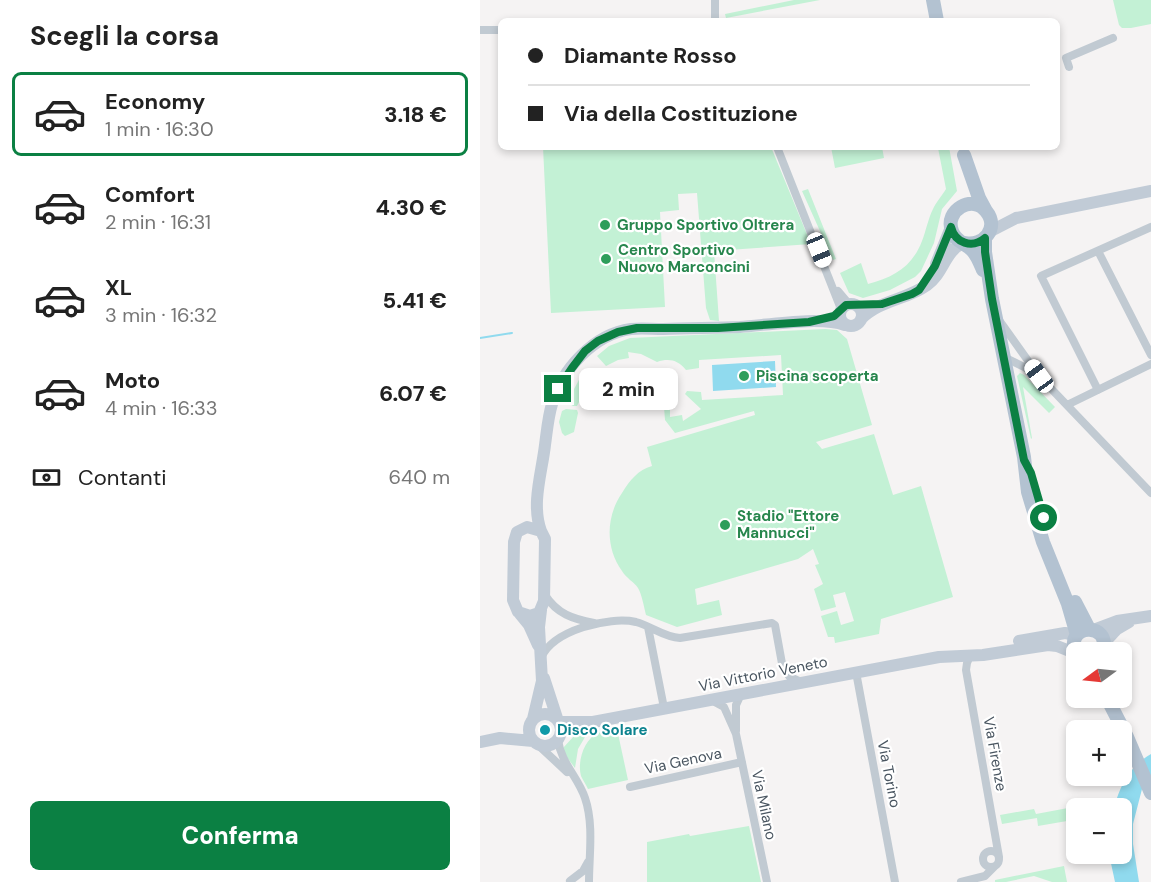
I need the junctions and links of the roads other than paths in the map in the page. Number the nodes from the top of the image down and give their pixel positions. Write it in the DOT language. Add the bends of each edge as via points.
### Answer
graph roads {
  1 [pos="715,0"];
  2 [pos="933,0"];
  3 [pos="715,18"];
  4 [pos="936,18"];
  5 [pos="480,30"];
  6 [pos="498,30"];
  7 [pos="1113,38"];
  8 [pos="1069,67"];
  9 [pos="778,150"];
  10 [pos="963,151"];
  11 [pos="1151,193"];
  12 [pos="962,206"];
  13 [pos="987,212"];
  14 [pos="1016,218"];
  15 [pos="951,227"];
  16 [pos="1151,227"];
  17 [pos="987,235"];
  18 [pos="964,243"];
  19 [pos="1098,251"];
  20 [pos="919,290"];
  21 [pos="992,299"];
  22 [pos="882,304"];
  23 [pos="847,307"];
  24 [pos="995,313"];
  25 [pos="861,319"];
  26 [pos="809,322"];
  27 [pos="845,325"];
  28 [pos="1004,352"];
  29 [pos="1023,355"];
  30 [pos="1151,355"];
  31 [pos="1151,364"];
  32 [pos="1028,368"];
  33 [pos="1039,376"];
  34 [pos="1010,385"];
  35 [pos="1098,390"];
  36 [pos="1067,405"];
  37 [pos="1151,493"];
  38 [pos="537,497"];
  39 [pos="520,529"];
  40 [pos="541,531"];
  41 [pos="544,594"];
  42 [pos="541,610"];
  43 [pos="520,614"];
  44 [pos="1145,617"];
  45 [pos="597,624"];
  46 [pos="648,627"];
  47 [pos="1084,632"];
  48 [pos="1076,642"];
  49 [pos="1102,642"];
  50 [pos="1108,642"];
  51 [pos="1066,649"];
  52 [pos="541,655"];
  53 [pos="970,656"];
  54 [pos="939,657"];
  55 [pos="542,671"];
  56 [pos="856,672"];
  57 [pos="801,682"];
  58 [pos="741,694"];
  59 [pos="706,700"];
  60 [pos="664,708"];
  61 [pos="531,721"];
  62 [pos="559,722"];
  63 [pos="593,722"];
  64 [pos="736,734"];
  65 [pos="500,738"];
  66 [pos="558,739"];
  67 [pos="480,742"];
  68 [pos="535,742"];
  69 [pos="1132,749"];
  70 [pos="742,762"];
  71 [pos="573,777"];
  72 [pos="630,787"];
  73 [pos="1151,793"];
  74 [pos="999,857"];
  75 [pos="589,859"];
  76 [pos="983,860"];
  77 [pos="994,867"];
  78 [pos="986,879"];
  79 [pos="568,881"];
  80 [pos="589,882"];
  81 [pos="767,882"];
  82 [pos="895,882"];
  83 [pos="960,882"];
  1 -- 3 [label="street"];
  2 -- 4 [label="main road"];
  5 -- 6 [label="street"];
  7 -- 8 [label="street" via="1066,58"];
  9 -- 23 [label="street" via="831,280"];
  10 -- 12 [label="main road" via="967,192"];
  10 -- 13 [label="main road"];
  11 -- 14 [label="street"];
  12 -- 13 [label="main road" via="975,204"];
  12 -- 15 [label="main road" via="954,213"];
  13 -- 14 [label="street"];
  13 -- 17 [label="main road" via="991,222"];
  14 -- 17 [label="street"];
  15 -- 18 [label="main road"];
  15 -- 20 [label="street" via="940,256"];
  16 -- 19 [label="street"];
  17 -- 18 [label="main road" via="976,244"];
  17 -- 21 [label="main road" via="985,252"];
  18 -- 20 [label="street" via="953,249 933,280"];
  18 -- 21 [label="main road" via="978,259"];
  19 -- 30 [label="street"];
  19 -- 35 [label="street" via="1041,276"];
  20 -- 22 [label="street"];
  21 -- 24 [label="main road"];
  22 -- 23 [label="street"];
  22 -- 25 [label="street"];
  23 -- 25 [label="street" via="861,311"];
  23 -- 26 [label="street" via="831,317"];
  23 -- 27 [label="street" via="840,317"];
  24 -- 28 [label="main road"];
  24 -- 29 [label="street"];
  25 -- 27 [label="street" via="855,326"];
  26 -- 27 [label="street"];
  26 -- 38 [label="street" via="630,329 598,341 576,362 554,397"];
  28 -- 29 [label="street"];
  28 -- 32 [label="street"];
  28 -- 34 [label="main road"];
  29 -- 33 [label="street"];
  31 -- 35 [label="street"];
  32 -- 33 [label="street"];
  32 -- 34 [label="street" via="1014,370"];
  33 -- 36 [label="street"];
  34 -- 47 [label="main road" via="1024,460"];
  35 -- 36 [label="street"];
  36 -- 37 [label="street"];
  38 -- 39 [label="street" via="529,519"];
  38 -- 40 [label="street"];
  39 -- 40 [label="street" via="531,527"];
  39 -- 43 [label="street" via="514,542 513,600"];
  40 -- 41 [label="street" via="545,539"];
  41 -- 42 [label="street"];
  41 -- 45 [label="street" via="564,614"];
  42 -- 43 [label="street" via="533,616"];
  42 -- 52 [label="street"];
  43 -- 52 [label="street"];
  44 -- 47 [label="street, Via Vittorio Veneto"];
  44 -- 50 [label="street, Via Vittorio Veneto" via="1117,629"];
  45 -- 46 [label="street" via="629,621"];
  45 -- 52 [label="street" via="557,639"];
  46 -- 57 [label="street" via="677,638 770,623 775,625 783,669"];
  46 -- 60 [label="street"];
  47 -- 48 [label="main road"];
  47 -- 49 [label="main road" via="1101,635"];
  47 -- 54 [label="street, Via Vittorio Veneto"];
  51 -- 53 [label="street, Via Vittorio Veneto" via="1048,645"];
  52 -- 55 [label="street"];
  53 -- 54 [label="street, Via Vittorio Veneto"];
  53 -- 74 [label="street, Via Firenze" via="966,670"];
  54 -- 56 [label="street, Via Vittorio Veneto"];
  55 -- 61 [label="street"];
  55 -- 62 [label="street"];
  56 -- 57 [label="street, Via Vittorio Veneto"];
  56 -- 82 [label="street, Via Torino"];
  57 -- 58 [label="street, Via Vittorio Veneto"];
  58 -- 59 [label="street, Via Vittorio Veneto"];
  58 -- 64 [label="street, Via Milano" via="736,705"];
  59 -- 60 [label="street, Via Vittorio Veneto"];
  59 -- 64 [label="street, Via Milano" via="724,707"];
  60 -- 63 [label="street, Via Vittorio Veneto"];
  61 -- 62 [label="street" via="548,714"];
  61 -- 65 [label="street"];
  61 -- 68 [label="street" via="529,734"];
  62 -- 63 [label="street, Via Vittorio Veneto"];
  62 -- 66 [label="street"];
  63 -- 66 [label="street, Via Vittorio Veneto"];
  64 -- 70 [label="street, Via Milano"];
  65 -- 67 [label="street"];
  65 -- 68 [label="street"];
  66 -- 68 [label="street" via="548,746"];
  66 -- 71 [label="street" via="560,754"];
  68 -- 71 [label="street"];
  69 -- 73 [label="main road"];
  70 -- 72 [label="street, Via Genova"];
  70 -- 81 [label="street, Via Milano"];
  71 -- 75 [label="street" via="588,807"];
  74 -- 76 [label="street" via="990,850"];
  74 -- 77 [label="street"];
  75 -- 79 [label="street" via="585,868"];
  75 -- 80 [label="street"];
  76 -- 77 [label="street"];
  76 -- 78 [label="street"];
  77 -- 78 [label="street"];
  78 -- 83 [label="street"];
  79 -- 80 [label="street"];
}
